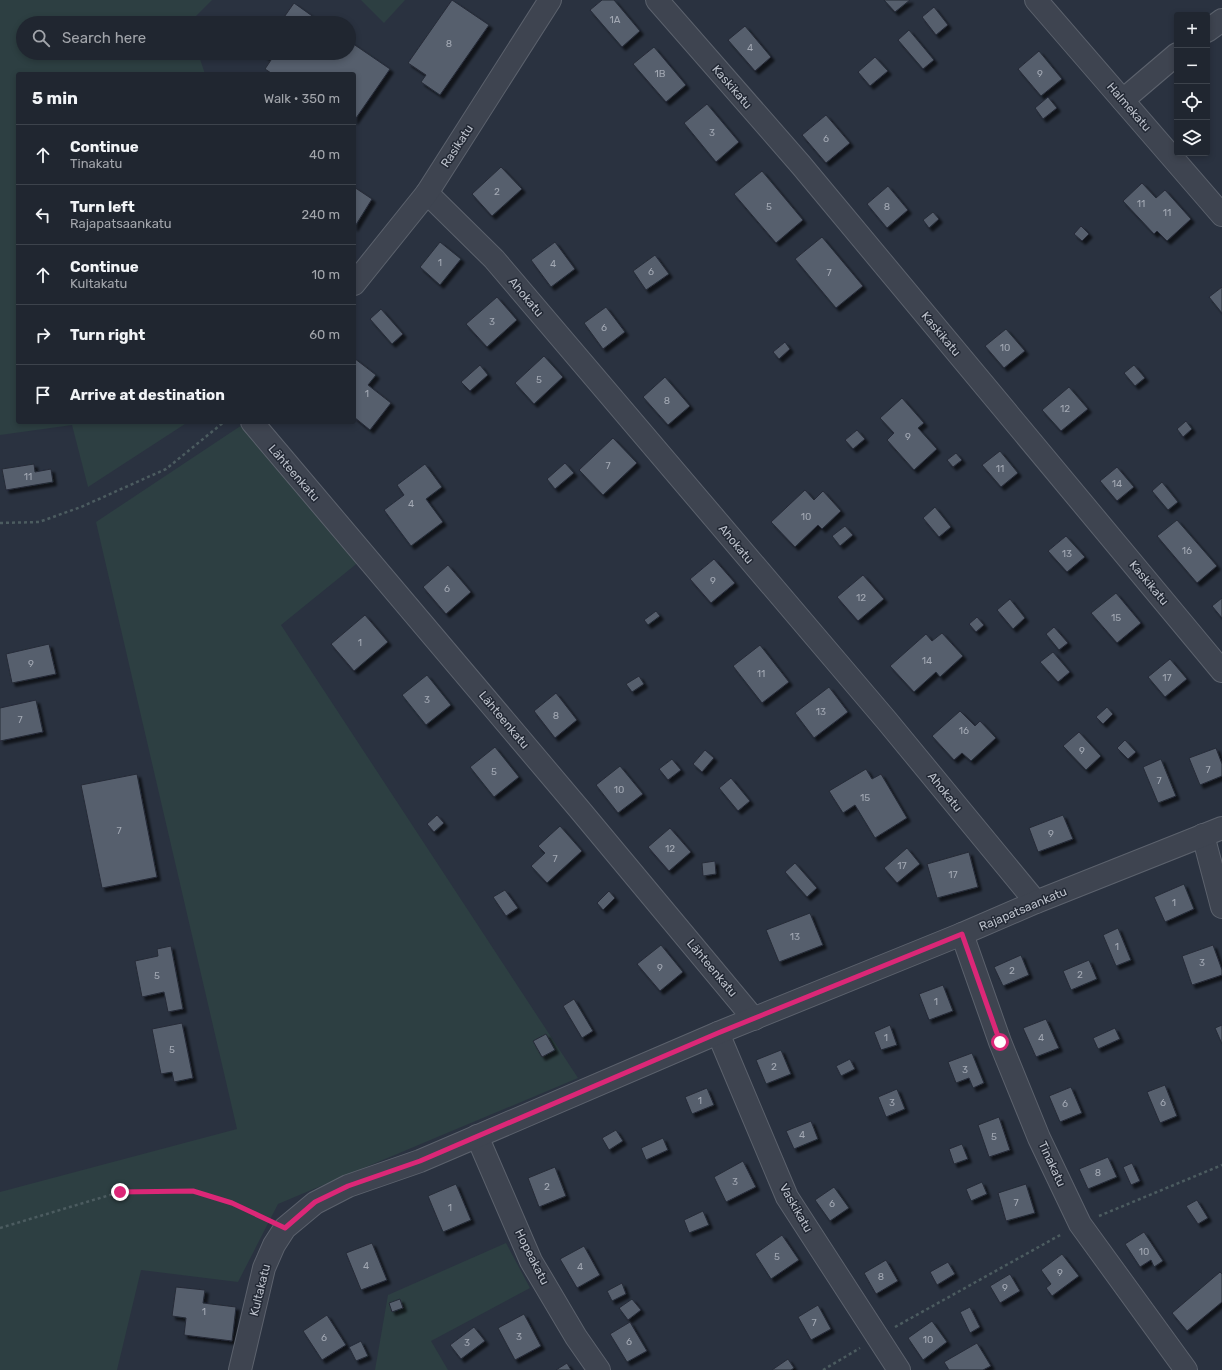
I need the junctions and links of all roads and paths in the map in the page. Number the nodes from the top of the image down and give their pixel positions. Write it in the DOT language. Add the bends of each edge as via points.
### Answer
graph roads {
  1 [pos="550,0"];
  2 [pos="657,0"];
  3 [pos="1036,0"];
  4 [pos="1222,20"];
  5 [pos="1210,29"];
  6 [pos="1174,57"];
  7 [pos="1123,100"];
  8 [pos="427,193"];
  9 [pos="1222,215"];
  10 [pos="356,282"];
  11 [pos="222,424"];
  12 [pos="254,424"];
  13 [pos="0,523"];
  14 [pos="1222,671"];
  15 [pos="1213,832"];
  16 [pos="1036,902"];
  17 [pos="1222,907"];
  18 [pos="962,934"];
  19 [pos="754,1019"];
  20 [pos="718,1033"];
  21 [pos="477,1136"];
  22 [pos="1222,1165"];
  23 [pos="315,1202"];
  24 [pos="1080,1224"];
  25 [pos="0,1228"];
  26 [pos="285,1228"];
  27 [pos="877,1338"];
  28 [pos="240,1370"];
  29 [pos="599,1370"];
  30 [pos="823,1370"];
  31 [pos="899,1370"];
  32 [pos="1186,1370"];
  1 -- 8 [label="street, Rasikatu"];
  2 -- 14 [label="street, Kaskikatu" via="801,165"];
  3 -- 7 [label="street, Halmekatu"];
  4 -- 5 [label="street"];
  6 -- 7 [label="street"];
  7 -- 9 [label="street, Halmekatu"];
  8 -- 10 [label="street, Rasikatu"];
  8 -- 16 [label="street, Ahokatu" via="494,259 882,715"];
  11 -- 13 [label="path" via="166,469 81,507 39,522"];
  12 -- 19 [label="street, Lähteenkatu"];
  15 -- 16 [label="street, Rajapatsaankatu"];
  15 -- 17 [label="street"];
  16 -- 18 [label="street, Rajapatsaankatu"];
  18 -- 19 [label="street, Rajapatsaankatu"];
  18 -- 24 [label="street, Tinakatu" via="1000,1042 1039,1138"];
  19 -- 20 [label="street, Rajapatsaankatu"];
  20 -- 21 [label="street, Rajapatsaankatu"];
  20 -- 27 [label="street, Vaskikatu" via="787,1197"];
  21 -- 23 [label="street, Rajapatsaankatu" via="420,1161 348,1186"];
  21 -- 29 [label="street, Hopeakatu" via="531,1261"];
  22 -- 24 [label="path"];
  23 -- 26 [label="street, Kultakatu"];
  24 -- 27 [label="path"];
  24 -- 32 [label="street, Tinakatu"];
  25 -- 26 [label="path" via="120,1192 193,1191 232,1203"];
  26 -- 28 [label="street, Kultakatu" via="264,1268"];
  27 -- 30 [label="path"];
  27 -- 31 [label="street, Vaskikatu"];
}
